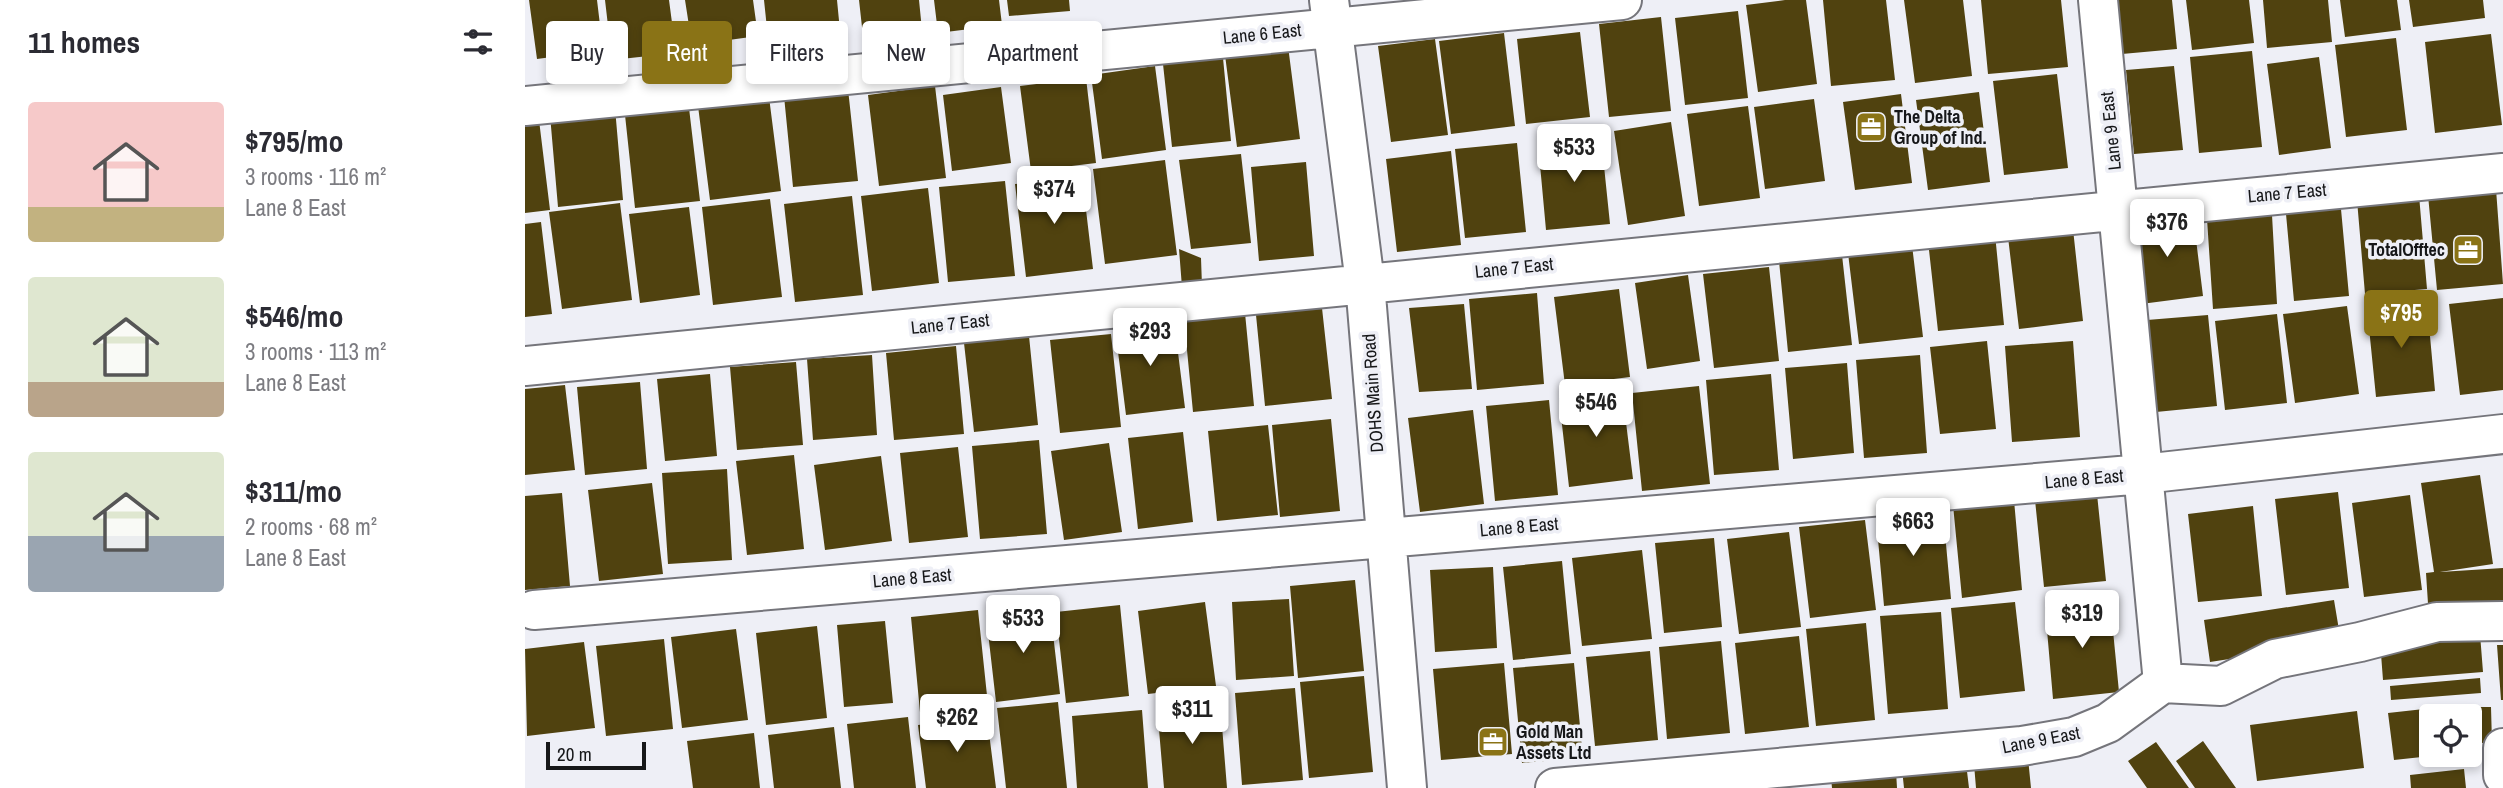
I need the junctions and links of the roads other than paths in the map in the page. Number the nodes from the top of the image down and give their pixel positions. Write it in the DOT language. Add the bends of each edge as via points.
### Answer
graph roads {
  1 [pos="1622,0"];
  2 [pos="2098,0"];
  3 [pos="1330,14"];
  4 [pos="525,106"];
  5 [pos="2503,173"];
  6 [pos="2119,208"];
  7 [pos="1365,283"];
  8 [pos="525,366"];
  9 [pos="2503,434"];
  10 [pos="2143,474"];
  11 [pos="1384,538"];
  12 [pos="534,610"];
  13 [pos="2503,621"];
  14 [pos="2164,683"];
  15 [pos="2503,748"];
  16 [pos="2503,775"];
  17 [pos="1407,788"];
  18 [pos="1555,788"];
  1 -- 3 [label="street, Lane 6 East"];
  2 -- 6 [label="street, Lane 9 East"];
  3 -- 4 [label="street, Lane 6 East"];
  3 -- 7 [label="street, DOHS Main Road"];
  5 -- 6 [label="street, Lane 7 East"];
  6 -- 7 [label="street, Lane 7 East"];
  6 -- 10 [label="street, Lane 9 East"];
  7 -- 8 [label="street, Lane 7 East"];
  7 -- 11 [label="street, DOHS Main Road"];
  9 -- 10 [label="street, Lane 8 East"];
  10 -- 11 [label="street, Lane 8 East"];
  10 -- 14 [label="street, Lane 9 East"];
  11 -- 12 [label="street, Lane 8 East"];
  11 -- 17 [label="street, DOHS Main Road"];
  13 -- 14 [label="street" via="2437,622 2275,659 2221,686"];
  14 -- 18 [label="street, Lane 9 East" via="2108,723 2074,737 2022,746"];
  15 -- 16 [label="street"];
}
